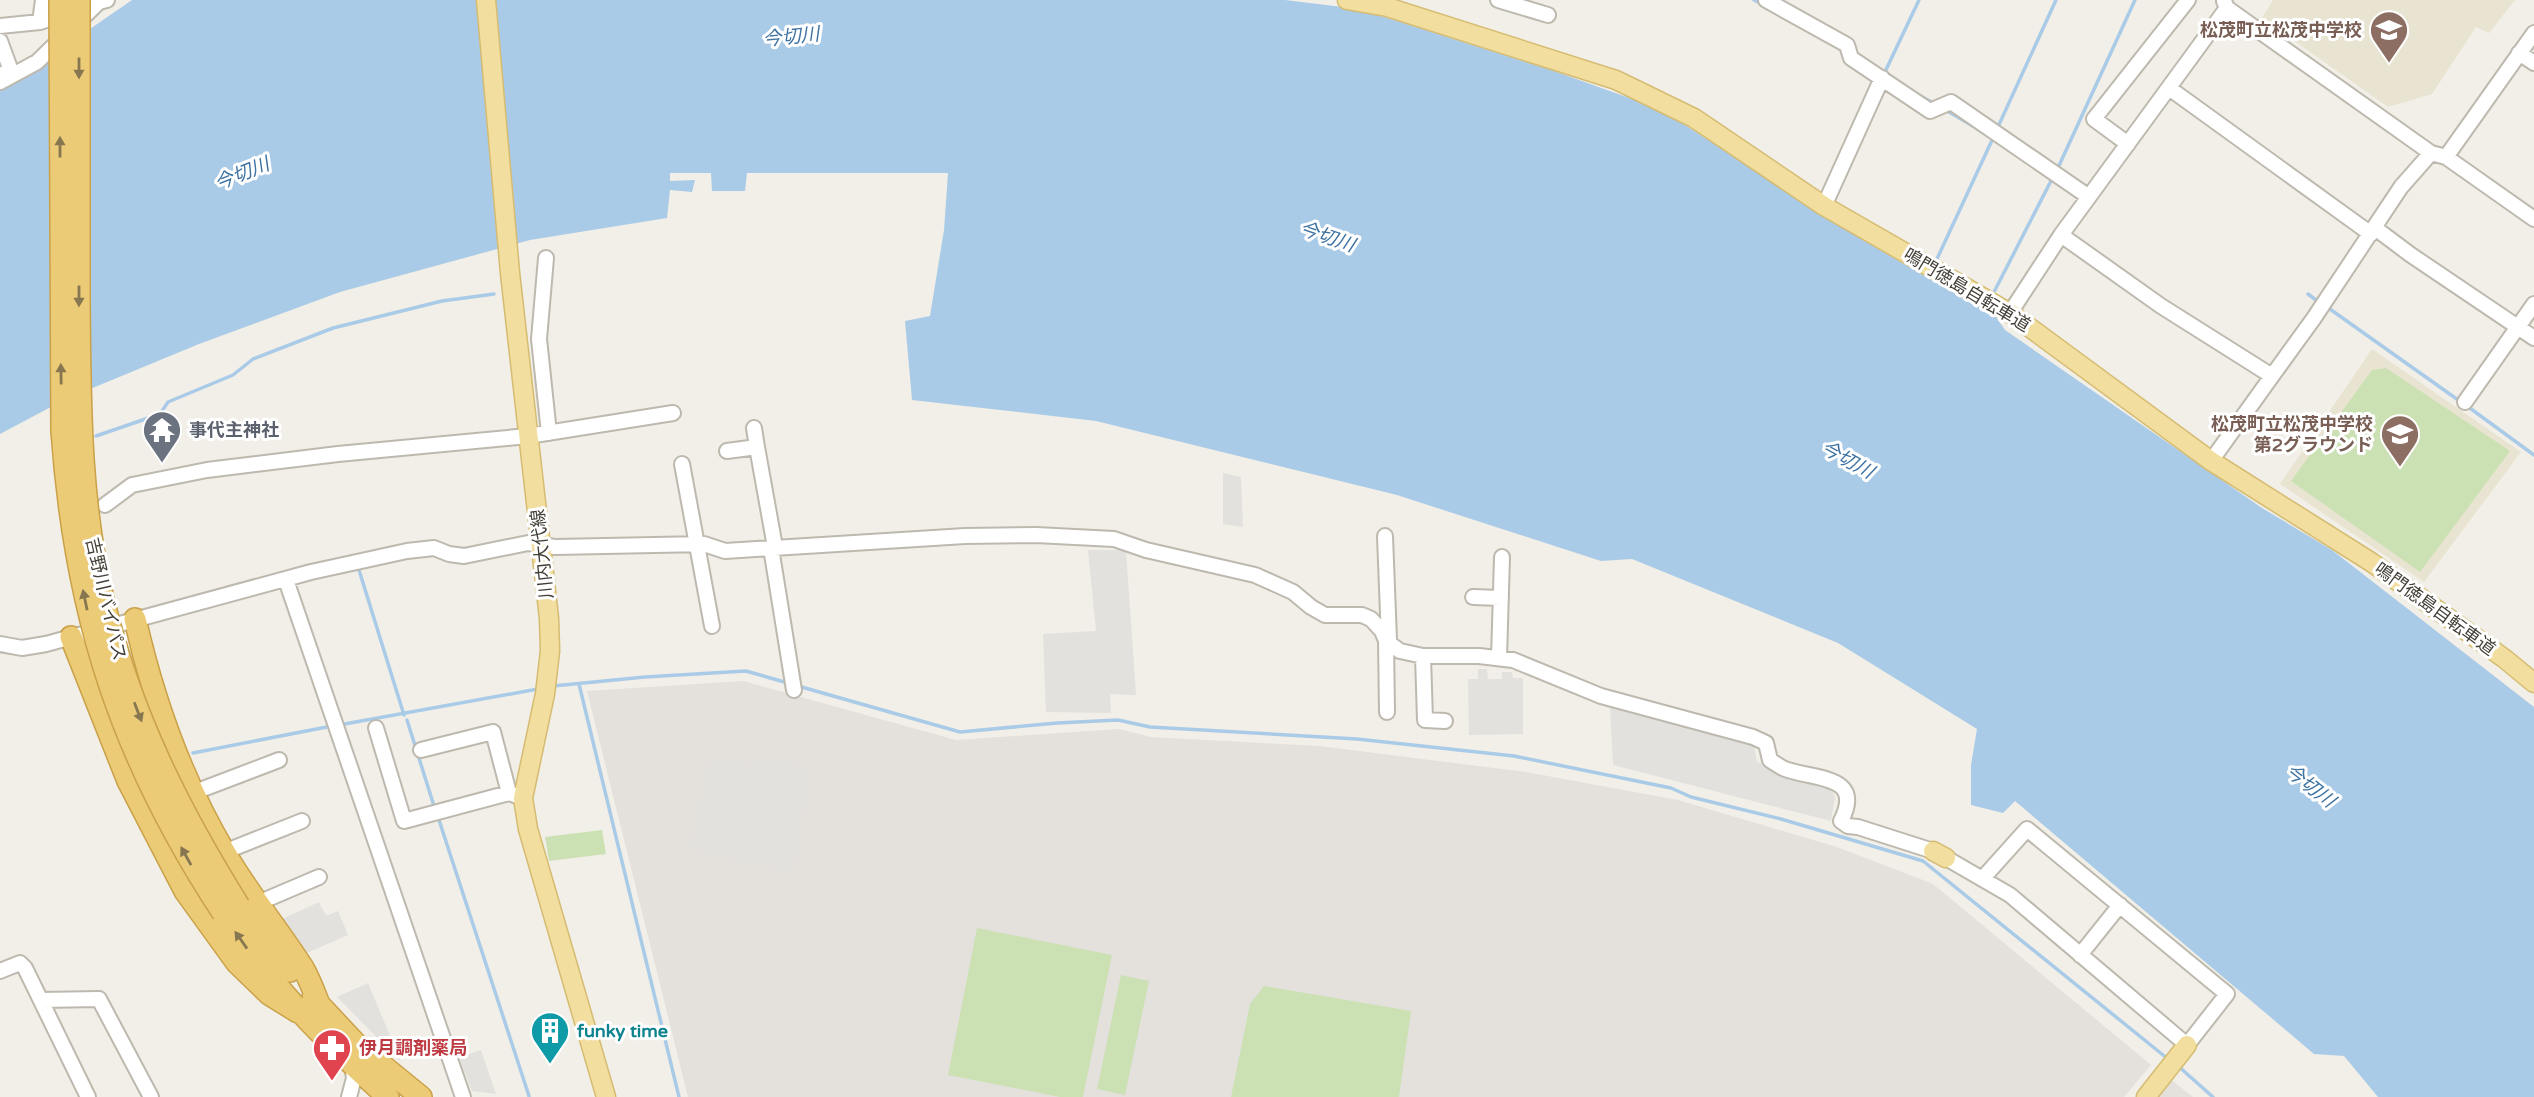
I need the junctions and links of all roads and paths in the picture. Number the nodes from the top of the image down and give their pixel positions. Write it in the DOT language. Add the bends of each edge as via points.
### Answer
graph roads {
  1 [pos="43,0"];
  2 [pos="60,0"];
  3 [pos="486,0"];
  4 [pos="1347,0"];
  5 [pos="1497,0"];
  6 [pos="1766,0"];
  7 [pos="2188,0"];
  8 [pos="96,1"];
  9 [pos="1531,4"];
  10 [pos="2225,4"];
  11 [pos="1786,5"];
  12 [pos="1548,15"];
  13 [pos="40,22"];
  14 [pos="0,26"];
  15 [pos="2534,33"];
  16 [pos="0,41"];
  17 [pos="2519,53"];
  18 [pos="2534,63"];
  19 [pos="0,75"];
  20 [pos="1882,78"];
  21 [pos="0,82"];
  22 [pos="2169,88"];
  23 [pos="2128,144"];
  24 [pos="2438,155"];
  25 [pos="2089,197"];
  26 [pos="1824,206"];
  27 [pos="2534,219"];
  28 [pos="2373,231"];
  29 [pos="2061,235"];
  30 [pos="546,258"];
  31 [pos="2534,304"];
  32 [pos="2010,313"];
  33 [pos="2518,327"];
  34 [pos="2534,338"];
  35 [pos="2272,376"];
  36 [pos="2465,402"];
  37 [pos="673,413"];
  38 [pos="754,428"];
  39 [pos="549,433"];
  40 [pos="528,436"];
  41 [pos="757,447"];
  42 [pos="727,451"];
  43 [pos="2211,461"];
  44 [pos="682,464"];
  45 [pos="105,505"];
  46 [pos="1385,537"];
  47 [pos="696,544"];
  48 [pos="542,545"];
  49 [pos="773,547"];
  50 [pos="1502,557"];
  51 [pos="286,580"];
  52 [pos="1473,597"];
  53 [pos="1501,598"];
  54 [pos="135,620"];
  55 [pos="712,626"];
  56 [pos="71,637"];
  57 [pos="1387,642"];
  58 [pos="0,644"];
  59 [pos="1423,656"];
  60 [pos="1499,658"];
  61 [pos="149,677"];
  62 [pos="2534,683"];
  63 [pos="793,684"];
  64 [pos="93,695"];
  65 [pos="1387,712"];
  66 [pos="1445,721"];
  67 [pos="376,727"];
  68 [pos="421,750"];
  69 [pos="279,760"];
  70 [pos="195,792"];
  71 [pos="516,796"];
  72 [pos="302,821"];
  73 [pos="224,852"];
  74 [pos="319,877"];
  75 [pos="1986,880"];
  76 [pos="2120,905"];
  77 [pos="240,908"];
  78 [pos="2080,955"];
  79 [pos="0,971"];
  80 [pos="41,1000"];
  81 [pos="298,1012"];
  82 [pos="2187,1045"];
  83 [pos="352,1065"];
  84 [pos="88,1097"];
  85 [pos="152,1097"];
  86 [pos="349,1097"];
  87 [pos="388,1097"];
  88 [pos="421,1097"];
  89 [pos="463,1097"];
  90 [pos="606,1097"];
  91 [pos="2146,1097"];
  1 -- 13 [label="street"];
  77 -- 2 [label="highway, 吉野川バイパス, one-way, bridge" via="193,868 169,824 128,737 86,607 66,490 62,431"];
  3 -- 40 [label="main road, 川内大代線"];
  4 -- 26 [label="main road, 鳴門徳島自転車道" via="1398,10 1644,92 1694,118"];
  5 -- 9 [label="street"];
  6 -- 11 [label="street"];
  7 -- 23 [label="street" via="2094,119"];
  8 -- 13 [label="street"];
  8 -- 21 [label="street" via="37,62"];
  8 -- 77 [label="highway, 吉野川バイパス, one-way, bridge" via="80,430 92,547 121,662 156,757"];
  9 -- 12 [label="street"];
  10 -- 22 [label="street"];
  10 -- 24 [label="street"];
  11 -- 20 [label="street" via="1847,45 1851,58"];
  13 -- 14 [label="street"];
  15 -- 17 [label="street"];
  16 -- 19 [label="street" via="11,71"];
  17 -- 18 [label="street"];
  17 -- 24 [label="street"];
  20 -- 25 [label="street" via="1930,111 1951,102"];
  20 -- 26 [label="street"];
  22 -- 23 [label="street"];
  22 -- 28 [label="street"];
  23 -- 25 [label="street"];
  24 -- 27 [label="street"];
  24 -- 28 [label="street" via="2401,187"];
  25 -- 29 [label="street"];
  26 -- 32 [label="main road, 鳴門徳島自転車道"];
  28 -- 33 [label="street"];
  28 -- 35 [label="street"];
  29 -- 32 [label="street"];
  29 -- 35 [label="street"];
  30 -- 39 [label="street" via="539,339"];
  31 -- 33 [label="street"];
  32 -- 43 [label="main road, 鳴門徳島自転車道"];
  33 -- 34 [label="street"];
  33 -- 36 [label="street"];
  35 -- 43 [label="street"];
  37 -- 39 [label="street"];
  38 -- 41 [label="street"];
  39 -- 40 [label="street"];
  40 -- 45 [label="street" via="207,470 132,485"];
  40 -- 48 [label="main road, 川内大代線"];
  41 -- 42 [label="street"];
  41 -- 49 [label="street"];
  43 -- 62 [label="main road, 鳴門徳島自転車道" via="2371,562"];
  44 -- 47 [label="street"];
  46 -- 57 [label="street"];
  47 -- 48 [label="street"];
  47 -- 49 [label="street" via="724,551"];
  47 -- 55 [label="street"];
  48 -- 51 [label="street" via="528,543 464,556 434,548 407,551"];
  48 -- 71 [label="main road, 川内大代線" via="550,651 546,689"];
  49 -- 57 [label="street" via="965,536 1114,539 1255,575 1293,592 1325,615 1362,615 1371,619"];
  49 -- 63 [label="street"];
  50 -- 53 [label="street"];
  51 -- 54 [label="street"];
  51 -- 89 [label="street"];
  52 -- 53 [label="street"];
  53 -- 60 [label="street"];
  54 -- 56 [label="street"];
  54 -- 61 [label="highway"];
  56 -- 58 [label="street" via="22,648"];
  56 -- 64 [label="highway"];
  57 -- 59 [label="street" via="1400,651"];
  57 -- 65 [label="street"];
  59 -- 60 [label="street"];
  59 -- 66 [label="street" via="1425,720"];
  60 -- 75 [label="street" via="1601,696 1766,743 1770,760 1785,769 1840,785 1847,800 1841,821 1848,826 1940,855"];
  61 -- 64 [label="street"];
  61 -- 70 [label="highway"];
  64 -- 81 [label="highway" via="128,781 185,891 237,963 270,994"];
  67 -- 71 [label="street" via="404,821"];
  68 -- 71 [label="street" via="493,732"];
  69 -- 70 [label="street"];
  70 -- 73 [label="highway"];
  71 -- 90 [label="main road, 川内大代線"];
  72 -- 73 [label="street"];
  73 -- 77 [label="highway"];
  74 -- 77 [label="street"];
  75 -- 76 [label="street" via="2027,829"];
  75 -- 78 [label="street"];
  76 -- 78 [label="street"];
  76 -- 82 [label="street" via="2227,994"];
  81 -- 77 [label="highway, 吉野川バイパス, one-way" via="261,968"];
  77 -- 88 [label="highway, 吉野川バイパス" via="320,1007 356,1044"];
  78 -- 82 [label="street"];
  79 -- 80 [label="street" via="20,963"];
  80 -- 84 [label="street"];
  80 -- 85 [label="street" via="99,999"];
  81 -- 83 [label="highway, 吉野川バイパス"];
  82 -- 91 [label="main road"];
  83 -- 86 [label="street"];
  83 -- 87 [label="highway, 吉野川バイパス"];
}
